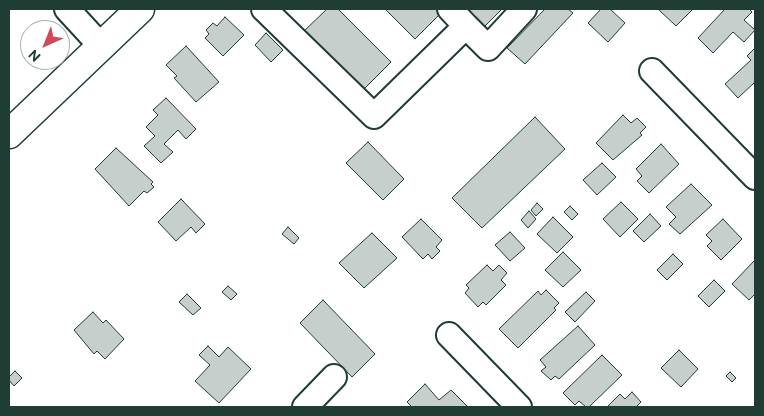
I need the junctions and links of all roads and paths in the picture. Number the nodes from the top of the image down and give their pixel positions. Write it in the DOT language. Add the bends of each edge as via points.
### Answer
graph roads {
  1 [pos="67,9"];
  2 [pos="140,9"];
  3 [pos="264,9"];
  4 [pos="450,9"];
  5 [pos="524,9"];
  6 [pos="466,26"];
  7 [pos="101,46"];
  8 [pos="652,71"];
  9 [pos="9,134"];
  10 [pos="755,177"];
  11 [pos="449,336"];
  12 [pos="334,378"];
  13 [pos="306,407"];
  14 [pos="519,407"];
  1 -- 7 [label="street"];
  2 -- 7 [label="main road"];
  3 -- 6 [label="street" via="374,116"];
  4 -- 6 [label="street"];
  5 -- 6 [label="street" via="488,48"];
  7 -- 9 [label="main road"];
  8 -- 10 [label="street"];
  11 -- 14 [label="street"];
  12 -- 13 [label="street"];
}
